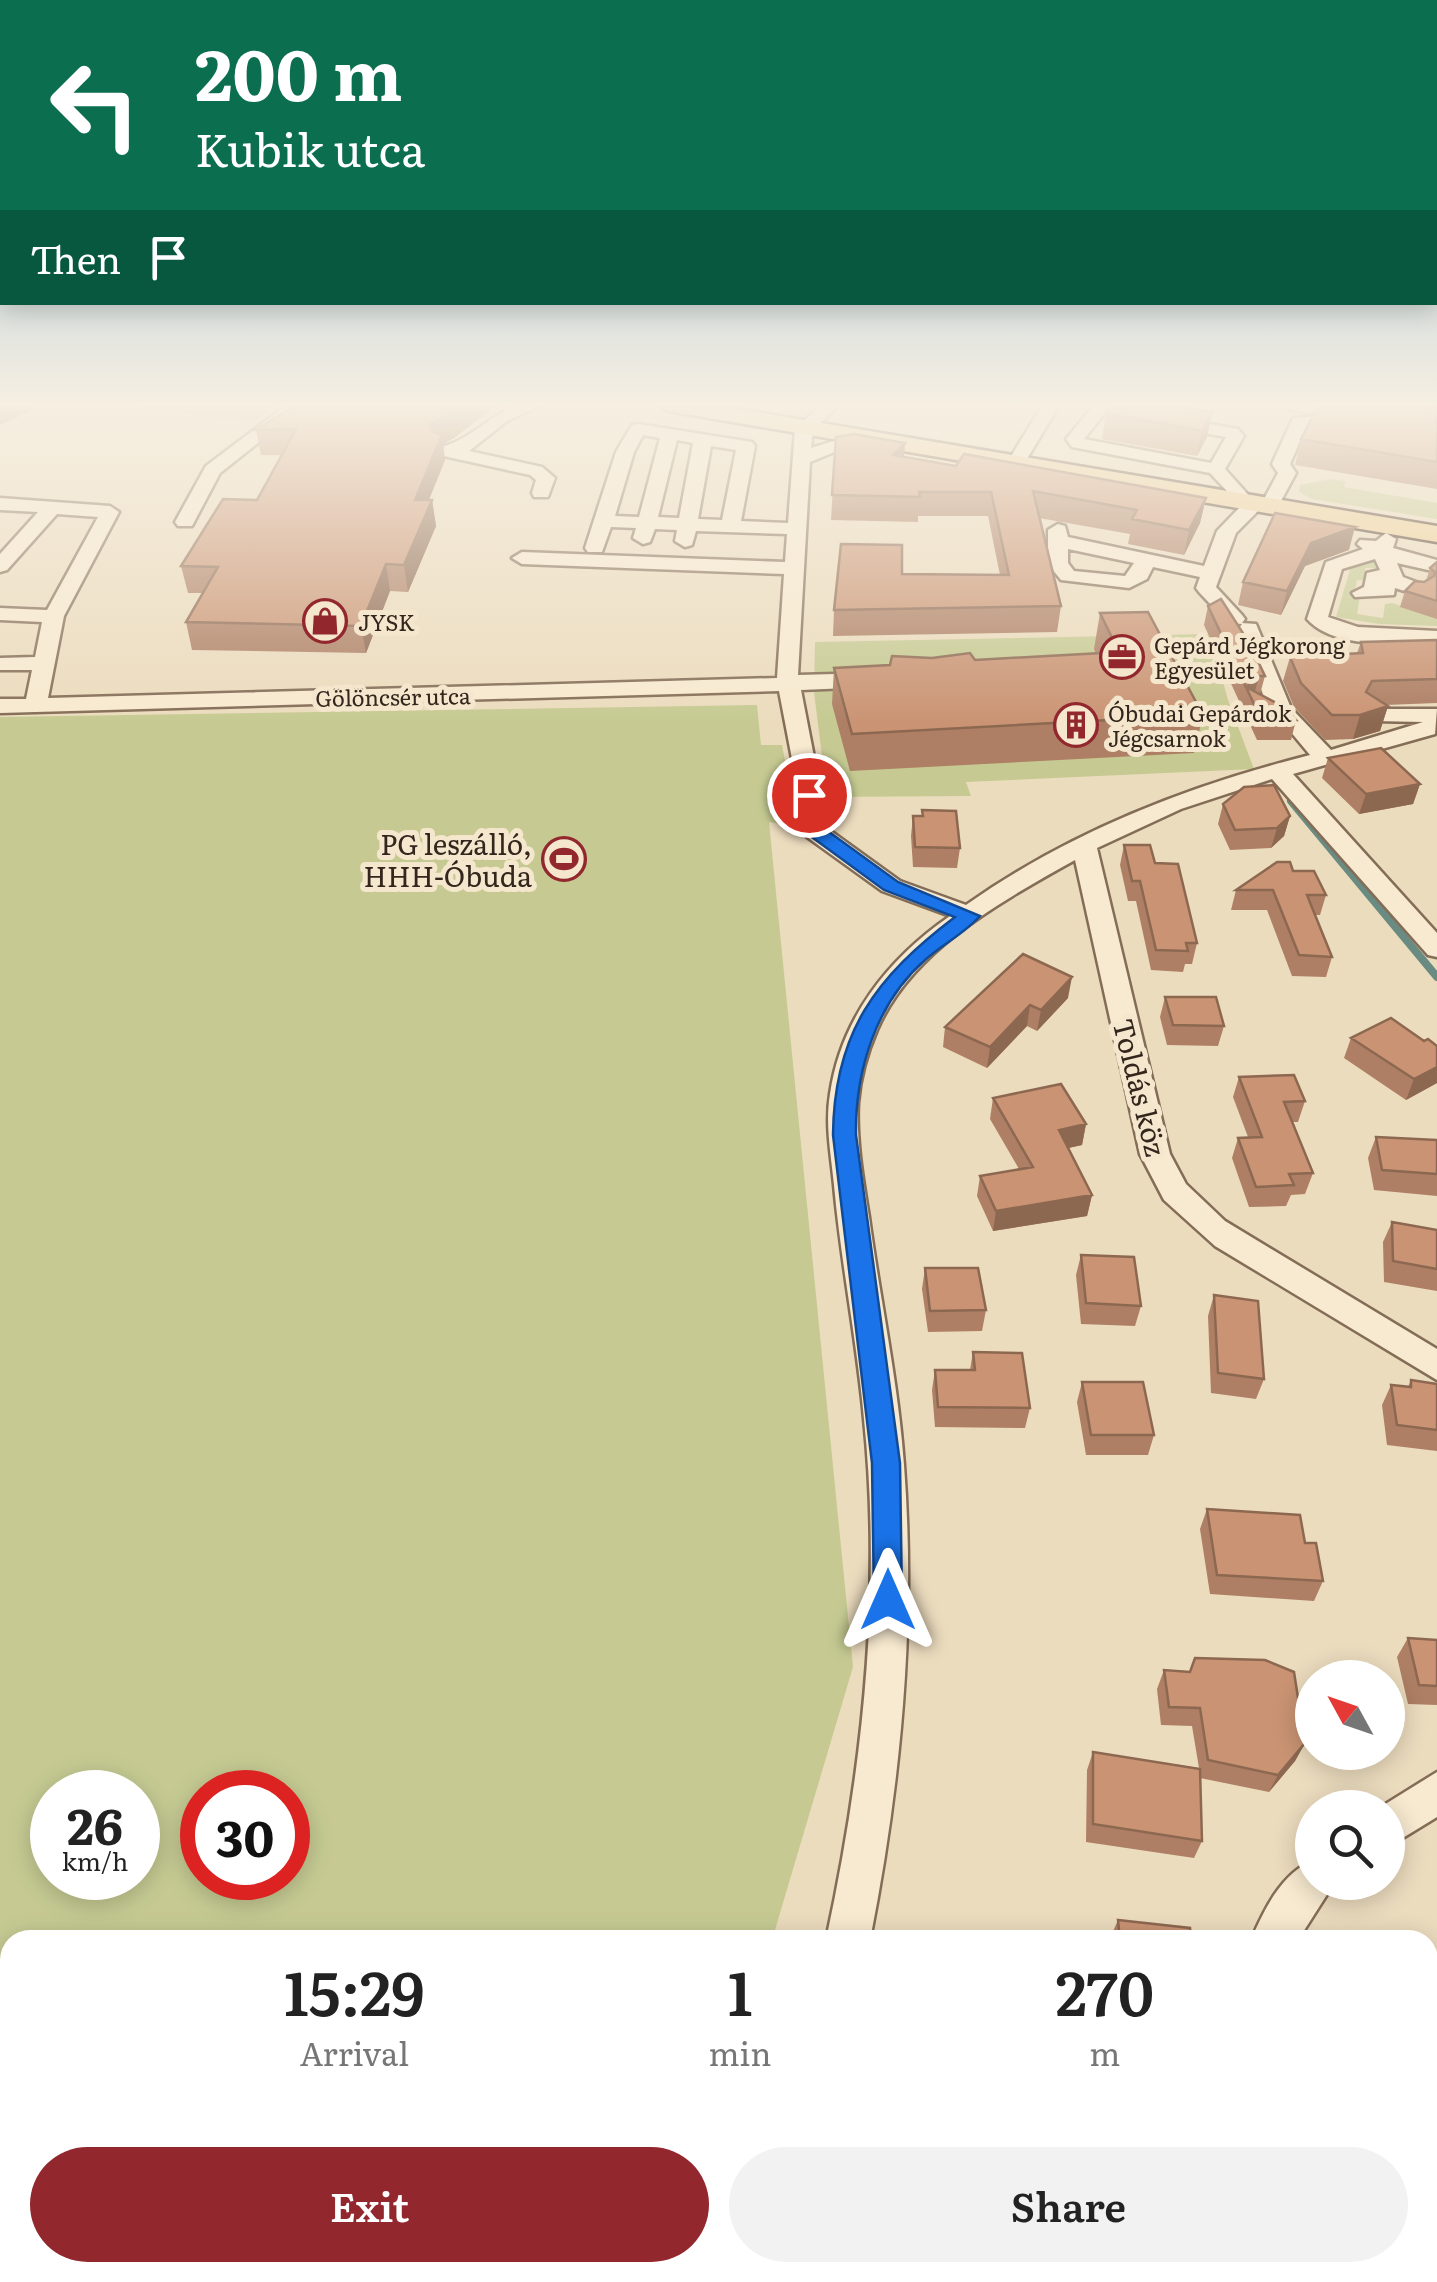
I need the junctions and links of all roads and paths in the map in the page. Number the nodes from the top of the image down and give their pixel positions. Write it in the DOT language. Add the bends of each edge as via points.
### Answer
graph roads {
  1 [pos="50,510"];
  2 [pos="88,510"];
  3 [pos="191,510"];
  4 [pos="609,510"];
  5 [pos="650,510"];
  6 [pos="691,510"];
  7 [pos="738,510"];
  8 [pos="797,510"];
  9 [pos="1248,510"];
  10 [pos="1298,510"];
  11 [pos="690,515"];
  12 [pos="1323,515"];
  13 [pos="606,521"];
  14 [pos="737,521"];
  15 [pos="185,522"];
  16 [pos="647,523"];
  17 [pos="0,529"];
  18 [pos="796,529"];
  19 [pos="1406,529"];
  20 [pos="31,531"];
  21 [pos="1437,534"];
  22 [pos="595,548"];
  23 [pos="639,551"];
  24 [pos="683,554"];
  25 [pos="746,557"];
  26 [pos="522,558"];
  27 [pos="1146,559"];
  28 [pos="0,566"];
  29 [pos="793,568"];
  30 [pos="1211,573"];
  31 [pos="1408,576"];
  32 [pos="1362,592"];
  33 [pos="0,614"];
  34 [pos="54,616"];
  35 [pos="1388,636"];
  36 [pos="1437,637"];
  37 [pos="1359,656"];
  38 [pos="44,662"];
  39 [pos="0,664"];
  40 [pos="897,678"];
  41 [pos="787,684"];
  42 [pos="36,705"];
  43 [pos="1256,705"];
  44 [pos="0,706"];
  45 [pos="1280,708"];
  46 [pos="1437,716"];
  47 [pos="1366,722"];
  48 [pos="1437,724"];
  49 [pos="1325,758"];
  50 [pos="1277,770"];
  51 [pos="1084,845"];
  52 [pos="970,916"];
  53 [pos="1437,950"];
  54 [pos="1437,1366"];
  55 [pos="1437,1792"];
  56 [pos="1405,1814"];
  57 [pos="1295,1900"];
  58 [pos="850,1930"];
  59 [pos="1279,1930"];
  1 -- 20 [label="street"];
  2 -- 34 [label="street" via="110,512"];
  3 -- 15 [label="street"];
  4 -- 13 [label="street"];
  5 -- 16 [label="street"];
  6 -- 11 [label="street"];
  7 -- 14 [label="street"];
  8 -- 18 [label="street"];
  9 -- 30 [label="street" via="1227,531"];
  10 -- 12 [label="main road"];
  11 -- 14 [label="street"];
  11 -- 16 [label="street"];
  11 -- 24 [label="street"];
  12 -- 19 [label="main road"];
  12 -- 31 [label="street"];
  13 -- 16 [label="street"];
  13 -- 22 [label="street"];
  14 -- 18 [label="street"];
  14 -- 25 [label="street"];
  16 -- 23 [label="street"];
  17 -- 20 [label="street"];
  18 -- 29 [label="street"];
  19 -- 21 [label="main road"];
  19 -- 31 [label="street" via="1385,541"];
  20 -- 28 [label="street"];
  26 -- 29 [label="street"];
  27 -- 27 [label="street" via="1129,582 1077,579 1062,572 1058,536"];
  27 -- 30 [label="street"];
  29 -- 41 [label="street"];
  30 -- 45 [label="street" via="1206,588 1242,624"];
  31 -- 32 [label="street"];
  31 -- 35 [label="street" via="1353,557 1333,566 1317,618 1332,628"];
  33 -- 34 [label="street"];
  34 -- 38 [label="street"];
  35 -- 36 [label="street"];
  35 -- 37 [label="street" via="1396,655"];
  38 -- 39 [label="street"];
  38 -- 42 [label="street"];
  40 -- 41 [label="street, Gölöncsér utca"];
  41 -- 42 [label="street, Gölöncsér utca"];
  41 -- 52 [label="street" via="816,832 891,886"];
  42 -- 44 [label="street, Gölöncsér utca"];
  43 -- 45 [label="street"];
  45 -- 49 [label="street"];
  46 -- 47 [label="street" via="1405,713 1392,723"];
  48 -- 49 [label="street"];
  49 -- 50 [label="street"];
  50 -- 51 [label="street" via="1172,803"];
  50 -- 53 [label="street"];
  51 -- 52 [label="street"];
  51 -- 54 [label="street, Toldás köz" via="1167,1186 1226,1238"];
  52 -- 58 [label="street" via="916,956 885,991 844,1092 886,1463 888,1556 883,1718"];
  55 -- 56 [label="street"];
  57 -- 59 [label="street"];
}
